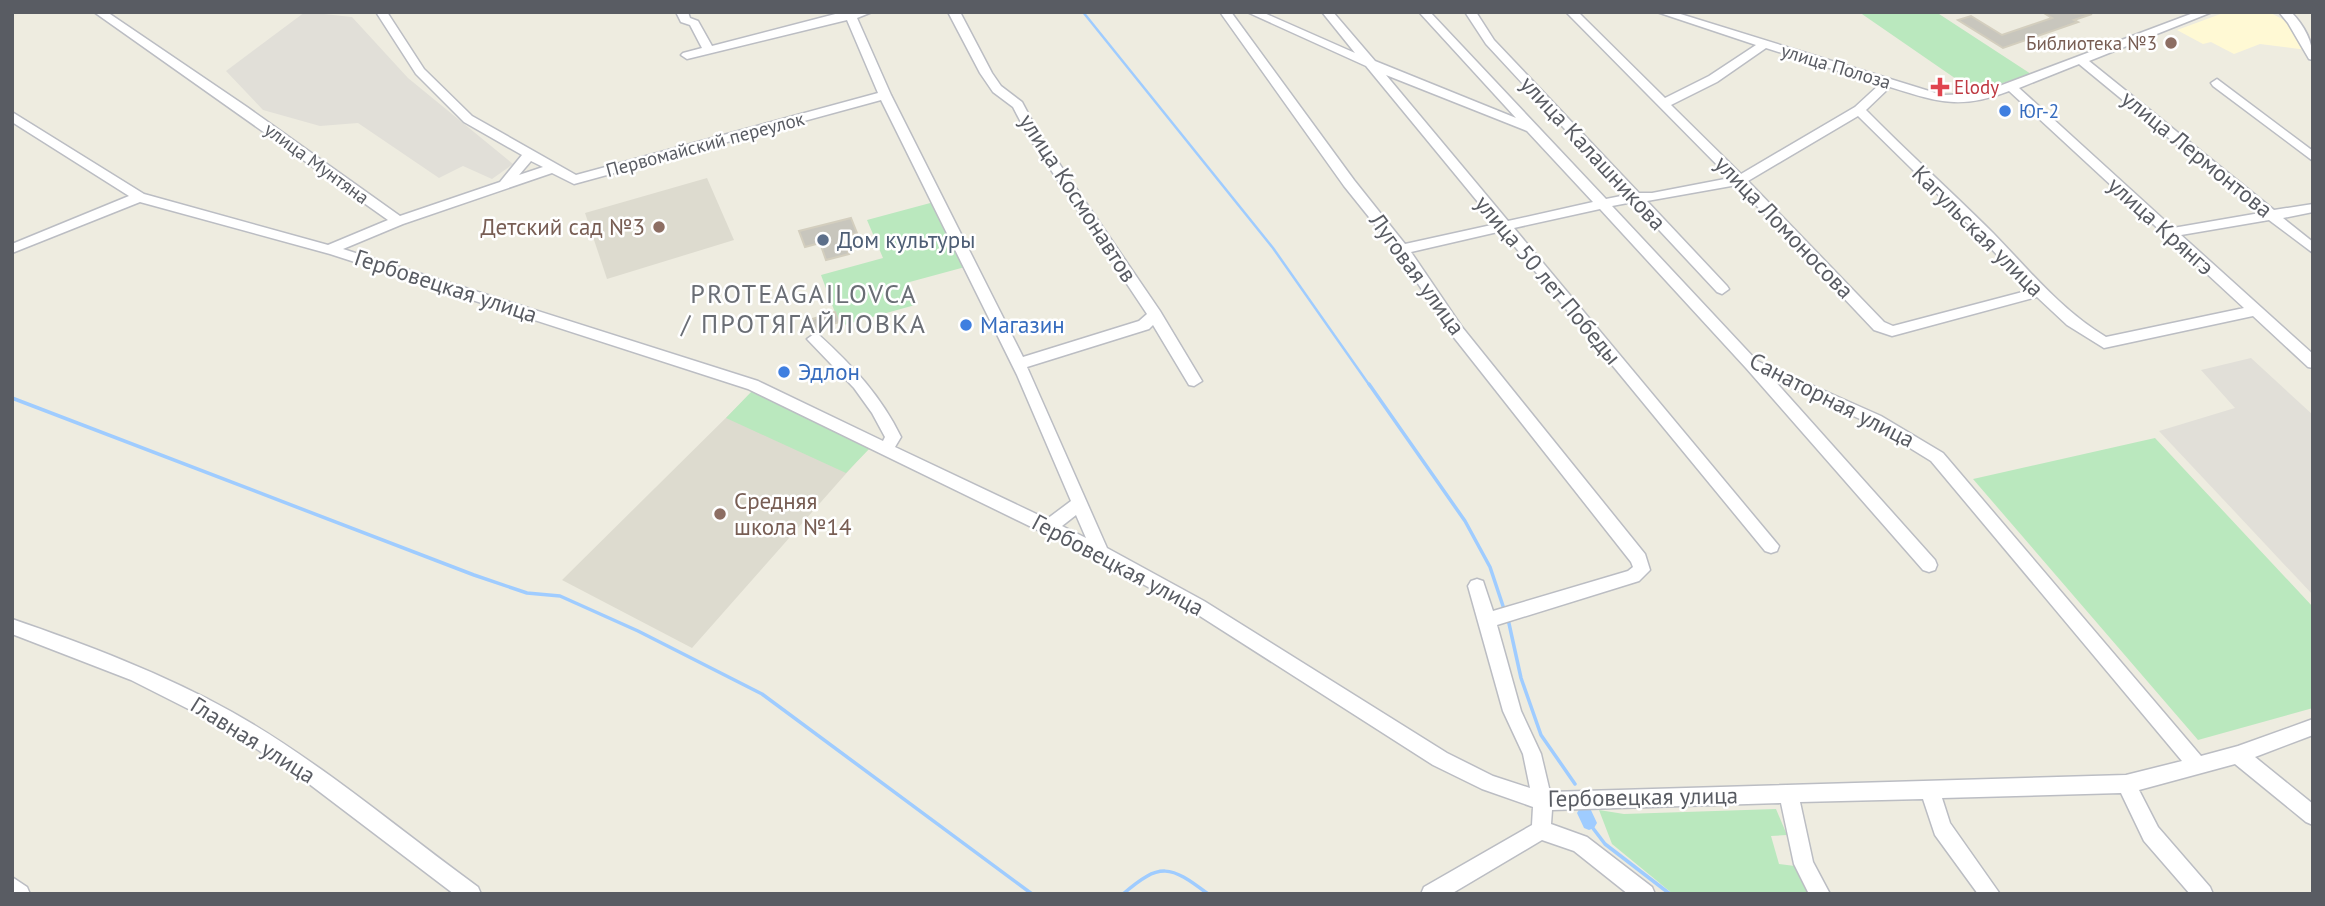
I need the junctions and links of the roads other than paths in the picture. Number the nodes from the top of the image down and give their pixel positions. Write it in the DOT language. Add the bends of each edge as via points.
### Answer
graph roads {
  1 [pos="99,12"];
  2 [pos="381,12"];
  3 [pos="682,12"];
  4 [pos="867,12"];
  5 [pos="954,12"];
  6 [pos="1225,12"];
  7 [pos="1252,12"];
  8 [pos="1326,12"];
  9 [pos="1424,12"];
  10 [pos="1470,12"];
  11 [pos="1571,12"];
  12 [pos="1662,12"];
  13 [pos="2207,12"];
  14 [pos="2284,12"];
  15 [pos="849,14"];
  16 [pos="1765,44"];
  17 [pos="709,51"];
  18 [pos="687,55"];
  19 [pos="2313,57"];
  20 [pos="2081,61"];
  21 [pos="1372,65"];
  22 [pos="1889,82"];
  23 [pos="2217,83"];
  24 [pos="2011,87"];
  25 [pos="885,94"];
  26 [pos="1663,104"];
  27 [pos="1858,110"];
  28 [pos="12,116"];
  29 [pos="1532,130"];
  30 [pos="530,154"];
  31 [pos="2313,157"];
  32 [pos="554,167"];
  33 [pos="1740,180"];
  34 [pos="503,187"];
  35 [pos="139,197"];
  36 [pos="1634,197"];
  37 [pos="1601,204"];
  38 [pos="2313,208"];
  39 [pos="2272,215"];
  40 [pos="398,221"];
  41 [pos="1504,228"];
  42 [pos="2168,233"];
  43 [pos="1402,248"];
  44 [pos="12,249"];
  45 [pos="330,249"];
  46 [pos="2313,249"];
  47 [pos="1722,289"];
  48 [pos="2039,292"];
  49 [pos="2255,311"];
  50 [pos="1155,315"];
  51 [pos="814,339"];
  52 [pos="2313,363"];
  53 [pos="1018,364"];
  54 [pos="1751,364"];
  55 [pos="1194,381"];
  56 [pos="887,448"];
  57 [pos="1079,504"];
  58 [pos="1049,527"];
  59 [pos="1771,546"];
  60 [pos="1101,553"];
  61 [pos="1929,565"];
  62 [pos="1477,586"];
  63 [pos="1501,616"];
  64 [pos="12,626"];
  65 [pos="2313,727"];
  66 [pos="2238,755"];
  67 [pos="2199,767"];
  68 [pos="2126,785"];
  69 [pos="1929,788"];
  70 [pos="1789,793"];
  71 [pos="1543,802"];
  72 [pos="2313,816"];
  73 [pos="1541,830"];
  74 [pos="12,887"];
  75 [pos="20,894"];
  76 [pos="471,894"];
  77 [pos="1431,894"];
  78 [pos="1645,894"];
  79 [pos="1820,894"];
  80 [pos="1990,894"];
  81 [pos="2203,894"];
  1 -- 40 [label="street, улица Мунтяна"];
  2 -- 30 [label="street, Первомайский переулок" via="420,71 468,120"];
  3 -- 17 [label="street" via="685,20 694,23"];
  4 -- 15 [label="street"];
  5 -- 50 [label="street, улица Космонавтов" via="997,89 1018,105"];
  6 -- 43 [label="street, Луговая улица"];
  7 -- 21 [label="street"];
  8 -- 21 [label="street, улица 50 лет Победы"];
  9 -- 29 [label="street, Санаторная улица"];
  10 -- 36 [label="street, улица Калашникова" via="1490,42"];
  11 -- 26 [label="street, улица Ломоносова"];
  12 -- 16 [label="street, улица Полоза"];
  13 -- 20 [label="street, улица Полоза"];
  14 -- 19 [label="street"];
  15 -- 17 [label="street"];
  15 -- 25 [label="street"];
  16 -- 22 [label="street, улица Полоза"];
  16 -- 26 [label="street" via="1713,79"];
  17 -- 18 [label="street"];
  20 -- 24 [label="street, улица Полоза"];
  20 -- 39 [label="street, улица Лермонтова"];
  21 -- 29 [label="street"];
  21 -- 41 [label="street, улица 50 лет Победы"];
  22 -- 24 [label="street, улица Полоза" via="1941,99 1980,98"];
  22 -- 27 [label="street"];
  23 -- 31 [label="street"];
  24 -- 42 [label="street, улица Крянгэ"];
  25 -- 32 [label="street, Первомайский переулок" via="574,180"];
  25 -- 53 [label="street"];
  26 -- 33 [label="street, улица Ломоносова"];
  27 -- 33 [label="street"];
  27 -- 48 [label="street, Кагульская улица"];
  28 -- 35 [label="street, Гербовецкая улица"];
  29 -- 37 [label="street, Санаторная улица"];
  30 -- 32 [label="street, Первомайский переулок"];
  30 -- 34 [label="street"];
  32 -- 34 [label="street"];
  33 -- 36 [label="street"];
  33 -- 48 [label="street, улица Ломоносова" via="1879,326 1892,331"];
  34 -- 40 [label="street"];
  35 -- 44 [label="street"];
  35 -- 45 [label="street, Гербовецкая улица"];
  36 -- 37 [label="street"];
  36 -- 47 [label="street, улица Калашникова"];
  37 -- 41 [label="street"];
  37 -- 54 [label="street, Санаторная улица"];
  38 -- 39 [label="street"];
  39 -- 42 [label="street"];
  39 -- 46 [label="street, улица Лермонтова"];
  40 -- 45 [label="street"];
  41 -- 43 [label="street"];
  41 -- 59 [label="street, улица 50 лет Победы"];
  42 -- 49 [label="street, улица Крянгэ"];
  43 -- 63 [label="street, Луговая улица" via="1457,331 1617,530 1642,570"];
  45 -- 56 [label="street, Гербовецкая улица" via="752,385"];
  48 -- 49 [label="street, Кагульская улица" via="2083,331 2104,343"];
  49 -- 52 [label="street, улица Крянгэ"];
  50 -- 53 [label="street" via="1144,325"];
  50 -- 55 [label="street, улица Космонавтов"];
  51 -- 56 [label="street" via="880,408 893,437"];
  53 -- 57 [label="street"];
  54 -- 61 [label="street"];
  54 -- 67 [label="street, Санаторная улица" via="1885,425 1937,457"];
  56 -- 58 [label="street, Гербовецкая улица"];
  57 -- 58 [label="street"];
  57 -- 60 [label="street"];
  58 -- 60 [label="street, Гербовецкая улица"];
  60 -- 71 [label="street, Гербовецкая улица" via="1198,606 1440,759"];
  62 -- 63 [label="street"];
  63 -- 71 [label="street" via="1512,711 1532,754"];
  64 -- 76 [label="street, Главная улица" via="152,680 255,737"];
  65 -- 66 [label="street, Гербовецкая улица"];
  66 -- 67 [label="street, Гербовецкая улица"];
  66 -- 72 [label="street"];
  67 -- 68 [label="street, Гербовецкая улица"];
  68 -- 69 [label="street, Гербовецкая улица"];
  68 -- 81 [label="street" via="2151,834"];
  69 -- 70 [label="street, Гербовецкая улица"];
  69 -- 80 [label="street" via="1942,828"];
  70 -- 71 [label="street, Гербовецкая улица"];
  70 -- 79 [label="street" via="1804,864"];
  71 -- 73 [label="street"];
  73 -- 77 [label="street"];
  73 -- 78 [label="street" via="1580,844"];
  74 -- 75 [label="street"];
}
